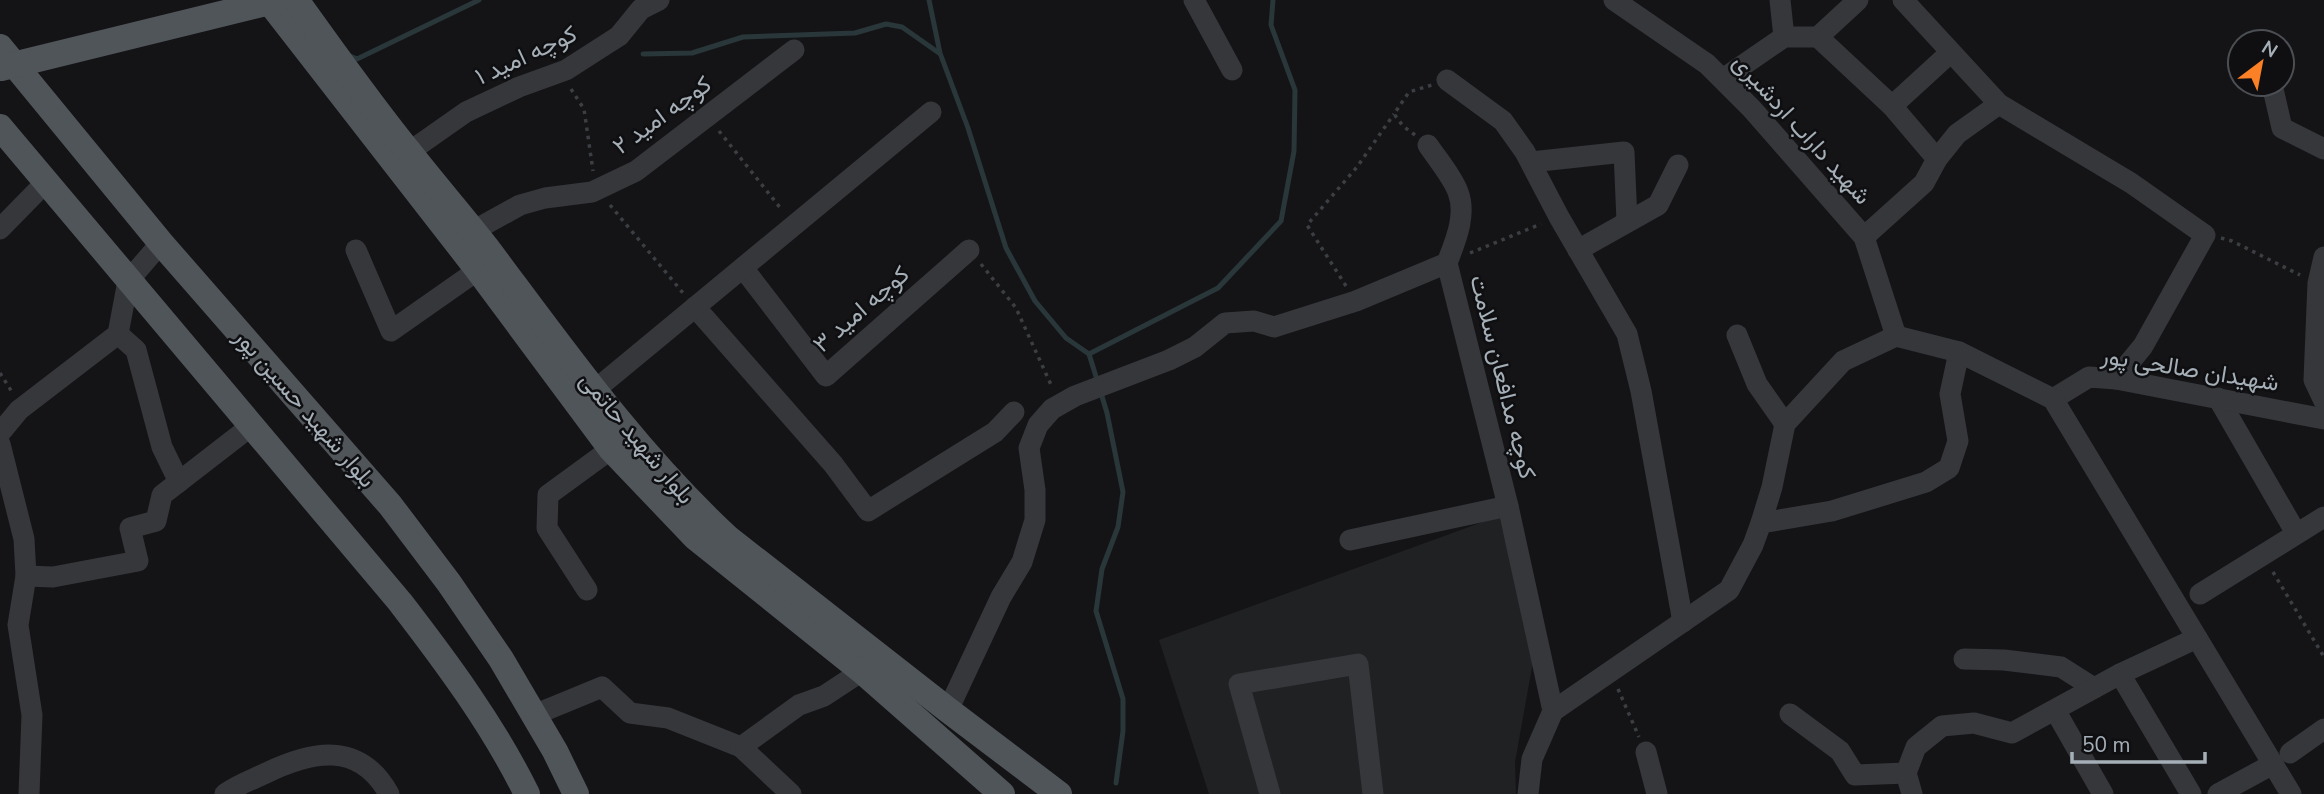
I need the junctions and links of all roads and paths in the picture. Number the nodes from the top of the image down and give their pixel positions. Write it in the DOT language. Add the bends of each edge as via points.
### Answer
graph roads {
  1 [pos="296,0"];
  2 [pos="660,0"];
  3 [pos="1194,0"];
  4 [pos="1614,0"];
  5 [pos="1780,0"];
  6 [pos="1858,0"];
  7 [pos="1903,0"];
  8 [pos="272,1"];
  9 [pos="1784,37"];
  10 [pos="1818,37"];
  11 [pos="793,50"];
  12 [pos="1951,52"];
  13 [pos="52,54"];
  14 [pos="4,56"];
  15 [pos="1232,70"];
  16 [pos="1723,79"];
  17 [pos="1447,80"];
  18 [pos="38,92"];
  19 [pos="2274,98"];
  20 [pos="1999,104"];
  21 [pos="1892,106"];
  22 [pos="931,113"];
  23 [pos="1394,114"];
  24 [pos="707,116"];
  25 [pos="0,127"];
  26 [pos="1428,145"];
  27 [pos="2324,149"];
  28 [pos="409,152"];
  29 [pos="1937,159"];
  30 [pos="1531,162"];
  31 [pos="1678,165"];
  32 [pos="45,183"];
  33 [pos="1559,217"];
  34 [pos="1627,221"];
  35 [pos="794,225"];
  36 [pos="0,229"];
  37 [pos="473,230"];
  38 [pos="2205,234"];
  39 [pos="1864,237"];
  40 [pos="161,243"];
  41 [pos="356,250"];
  42 [pos="970,250"];
  43 [pos="1578,250"];
  44 [pos="2324,257"];
  45 [pos="1447,263"];
  46 [pos="743,268"];
  47 [pos="478,270"];
  48 [pos="128,281"];
  49 [pos="2318,283"];
  50 [pos="1356,301"];
  51 [pos="695,307"];
  52 [pos="118,334"];
  53 [pos="1737,335"];
  54 [pos="1896,336"];
  55 [pos="2320,344"];
  56 [pos="1959,352"];
  57 [pos="2116,379"];
  58 [pos="586,398"];
  59 [pos="2218,398"];
  60 [pos="2053,399"];
  61 [pos="1068,400"];
  62 [pos="2324,401"];
  63 [pos="1014,412"];
  64 [pos="2324,419"];
  65 [pos="1785,424"];
  66 [pos="251,426"];
  67 [pos="995,432"];
  68 [pos="0,433"];
  69 [pos="0,444"];
  70 [pos="1029,448"];
  71 [pos="611,449"];
  72 [pos="179,482"];
  73 [pos="1508,506"];
  74 [pos="2324,517"];
  75 [pos="1761,523"];
  76 [pos="2296,533"];
  77 [pos="1350,540"];
  78 [pos="2263,555"];
  79 [pos="26,576"];
  80 [pos="587,590"];
  81 [pos="2200,594"];
  82 [pos="1683,622"];
  83 [pos="2197,638"];
  84 [pos="2324,657"];
  85 [pos="1964,659"];
  86 [pos="862,671"];
  87 [pos="1611,671"];
  88 [pos="2120,674"];
  89 [pos="2094,688"];
  90 [pos="948,710"];
  91 [pos="2055,710"];
  92 [pos="1553,711"];
  93 [pos="1790,714"];
  94 [pos="534,715"];
  95 [pos="2324,729"];
  96 [pos="741,747"];
  97 [pos="1646,752"];
  98 [pos="2281,759"];
  99 [pos="1906,774"];
  100 [pos="29,794"];
  101 [pos="225,794"];
  102 [pos="389,794"];
  103 [pos="527,794"];
  104 [pos="576,794"];
  105 [pos="791,794"];
  106 [pos="1001,794"];
  107 [pos="1059,794"];
  108 [pos="1270,794"];
  109 [pos="1373,794"];
  110 [pos="1528,794"];
  111 [pos="1657,794"];
  112 [pos="1912,794"];
  113 [pos="2103,794"];
  114 [pos="2192,794"];
  115 [pos="2218,794"];
  116 [pos="2291,794"];
  1 -- 28 [label="main road, بلوار شهید حاتمی"];
  2 -- 28 [label="street, کوچه امید ۱" via="642,9 620,36 566,70 466,112"];
  3 -- 15 [label="street"];
  4 -- 16 [label="street, شهید داراب اردشیری"];
  5 -- 9 [label="street"];
  6 -- 10 [label="street"];
  7 -- 12 [label="street"];
  8 -- 13 [label="main road"];
  8 -- 47 [label="main road, بلوار شهید حاتمی"];
  9 -- 10 [label="street"];
  9 -- 16 [label="street"];
  10 -- 21 [label="street"];
  11 -- 24 [label="street, کوچه امید ۲"];
  12 -- 20 [label="street"];
  12 -- 21 [label="street"];
  13 -- 14 [label="main road"];
  13 -- 18 [label="main road"];
  14 -- 18 [label="main road, بلوار شهيد حسین پور"];
  16 -- 39 [label="street, شهید داراب اردشیری"];
  17 -- 23 [label="path" via="1409,92"];
  17 -- 30 [label="street" via="1503,121"];
  18 -- 40 [label="main road, بلوار شهيد حسین پور"];
  19 -- 27 [label="street" via="2282,128"];
  20 -- 29 [label="street" via="1957,134"];
  20 -- 38 [label="street" via="2132,183"];
  21 -- 29 [label="street"];
  22 -- 35 [label="street"];
  23 -- 26 [label="path"];
  23 -- 50 [label="path" via="1357,167 1307,225"];
  24 -- 35 [label="path"];
  24 -- 37 [label="street, کوچه امید ۲" via="636,171 592,192 520,205"];
  25 -- 32 [label="main road"];
  26 -- 45 [label="street" via="1458,192 1461,209 1458,235"];
  28 -- 37 [label="main road, بلوار شهید حاتمی"];
  29 -- 39 [label="street" via="1924,183"];
  30 -- 33 [label="street"];
  30 -- 34 [label="street" via="1624,152"];
  31 -- 34 [label="street" via="1658,205"];
  32 -- 36 [label="street"];
  32 -- 48 [label="main road"];
  33 -- 43 [label="street"];
  33 -- 45 [label="path"];
  34 -- 43 [label="street"];
  35 -- 46 [label="street"];
  37 -- 58 [label="main road, بلوار شهید حاتمی"];
  38 -- 49 [label="path" via="2232,241"];
  38 -- 57 [label="street" via="2143,346"];
  39 -- 54 [label="street, شهید داراب اردشیری"];
  40 -- 48 [label="street"];
  40 -- 94 [label="main road, بلوار شهيد حسین پور" via="390,505 449,583"];
  41 -- 47 [label="street" via="391,331"];
  42 -- 46 [label="street, کوچه امید ۳" via="826,376"];
  42 -- 61 [label="path" via="1016,308"];
  43 -- 82 [label="street" via="1627,334"];
  44 -- 49 [label="street"];
  45 -- 50 [label="street, کوچه مدافعان سلامت"];
  45 -- 73 [label="street, کوچه مدافعان سلامت"];
  46 -- 51 [label="street"];
  47 -- 58 [label="main road, بلوار شهید حاتمی"];
  48 -- 52 [label="street"];
  48 -- 66 [label="main road"];
  49 -- 55 [label="street"];
  50 -- 61 [label="street, کوچه مدافعان سلامت" via="1274,327 1254,321 1225,323 1169,360"];
  51 -- 58 [label="street"];
  51 -- 67 [label="street" via="833,464 868,511"];
  52 -- 68 [label="street" via="19,410"];
  52 -- 72 [label="street" via="136,350 162,447"];
  53 -- 65 [label="street" via="1757,384"];
  54 -- 56 [label="street"];
  54 -- 65 [label="street" via="1843,361"];
  55 -- 62 [label="street" via="2314,380"];
  56 -- 60 [label="street"];
  56 -- 75 [label="street" via="1950,394 1958,440 1949,468 1926,482 1832,512"];
  57 -- 59 [label="street, شهیدان صالحی پور"];
  57 -- 60 [label="street, شهیدان صالحی پور" via="2090,377"];
  58 -- 71 [label="main road, بلوار شهید حاتمی"];
  58 -- 90 [label="main road, بلوار شهید حاتمی" via="727,538"];
  59 -- 64 [label="street, شهیدان صالحی پور"];
  59 -- 76 [label="street"];
  60 -- 83 [label="street"];
  61 -- 70 [label="street, کوچه مدافعان سلامت" via="1038,425"];
  63 -- 67 [label="street"];
  65 -- 75 [label="street"];
  66 -- 72 [label="street"];
  66 -- 103 [label="main road" via="393,593 459,679"];
  67 -- 70 [label="street"];
  69 -- 79 [label="street" via="24,539"];
  70 -- 90 [label="street" via="1035,520 1021,562"];
  71 -- 80 [label="street" via="548,495 547,528"];
  71 -- 86 [label="main road, بلوار شهید حاتمی" via="695,537"];
  72 -- 79 [label="street" via="162,495 156,521 130,528 138,561 53,577"];
  73 -- 77 [label="street"];
  73 -- 92 [label="street, کوچه مدافعان سلامت"];
  74 -- 76 [label="street"];
  75 -- 82 [label="street" via="1729,590"];
  76 -- 78 [label="street"];
  78 -- 81 [label="street"];
  78 -- 84 [label="path"];
  79 -- 100 [label="street" via="18,625 32,715"];
  82 -- 87 [label="street"];
  83 -- 88 [label="street"];
  83 -- 98 [label="street"];
  85 -- 89 [label="street" via="2061,667"];
  86 -- 96 [label="street" via="824,696 799,705"];
  86 -- 106 [label="main road, بلوار شهید حاتمی"];
  87 -- 92 [label="street"];
  87 -- 97 [label="path"];
  88 -- 89 [label="street"];
  88 -- 114 [label="street"];
  89 -- 91 [label="street"];
  90 -- 107 [label="main road, بلوار شهید حاتمی"];
  91 -- 99 [label="street" via="2012,733 1974,723 1942,726 1916,747"];
  91 -- 113 [label="street"];
  92 -- 110 [label="street" via="1532,759"];
  93 -- 99 [label="street" via="1840,751 1855,775"];
  94 -- 96 [label="street" via="601,687 629,713 668,718"];
  94 -- 104 [label="main road, بلوار شهيد حسین پور"];
  95 -- 98 [label="street"];
  96 -- 105 [label="street"];
  97 -- 111 [label="street"];
  98 -- 115 [label="street"];
  98 -- 116 [label="street"];
  99 -- 112 [label="street"];
  101 -- 102 [label="street" via="280,766 330,754 365,765"];
  108 -- 109 [label="street" via="1239,684 1358,664"];
}
